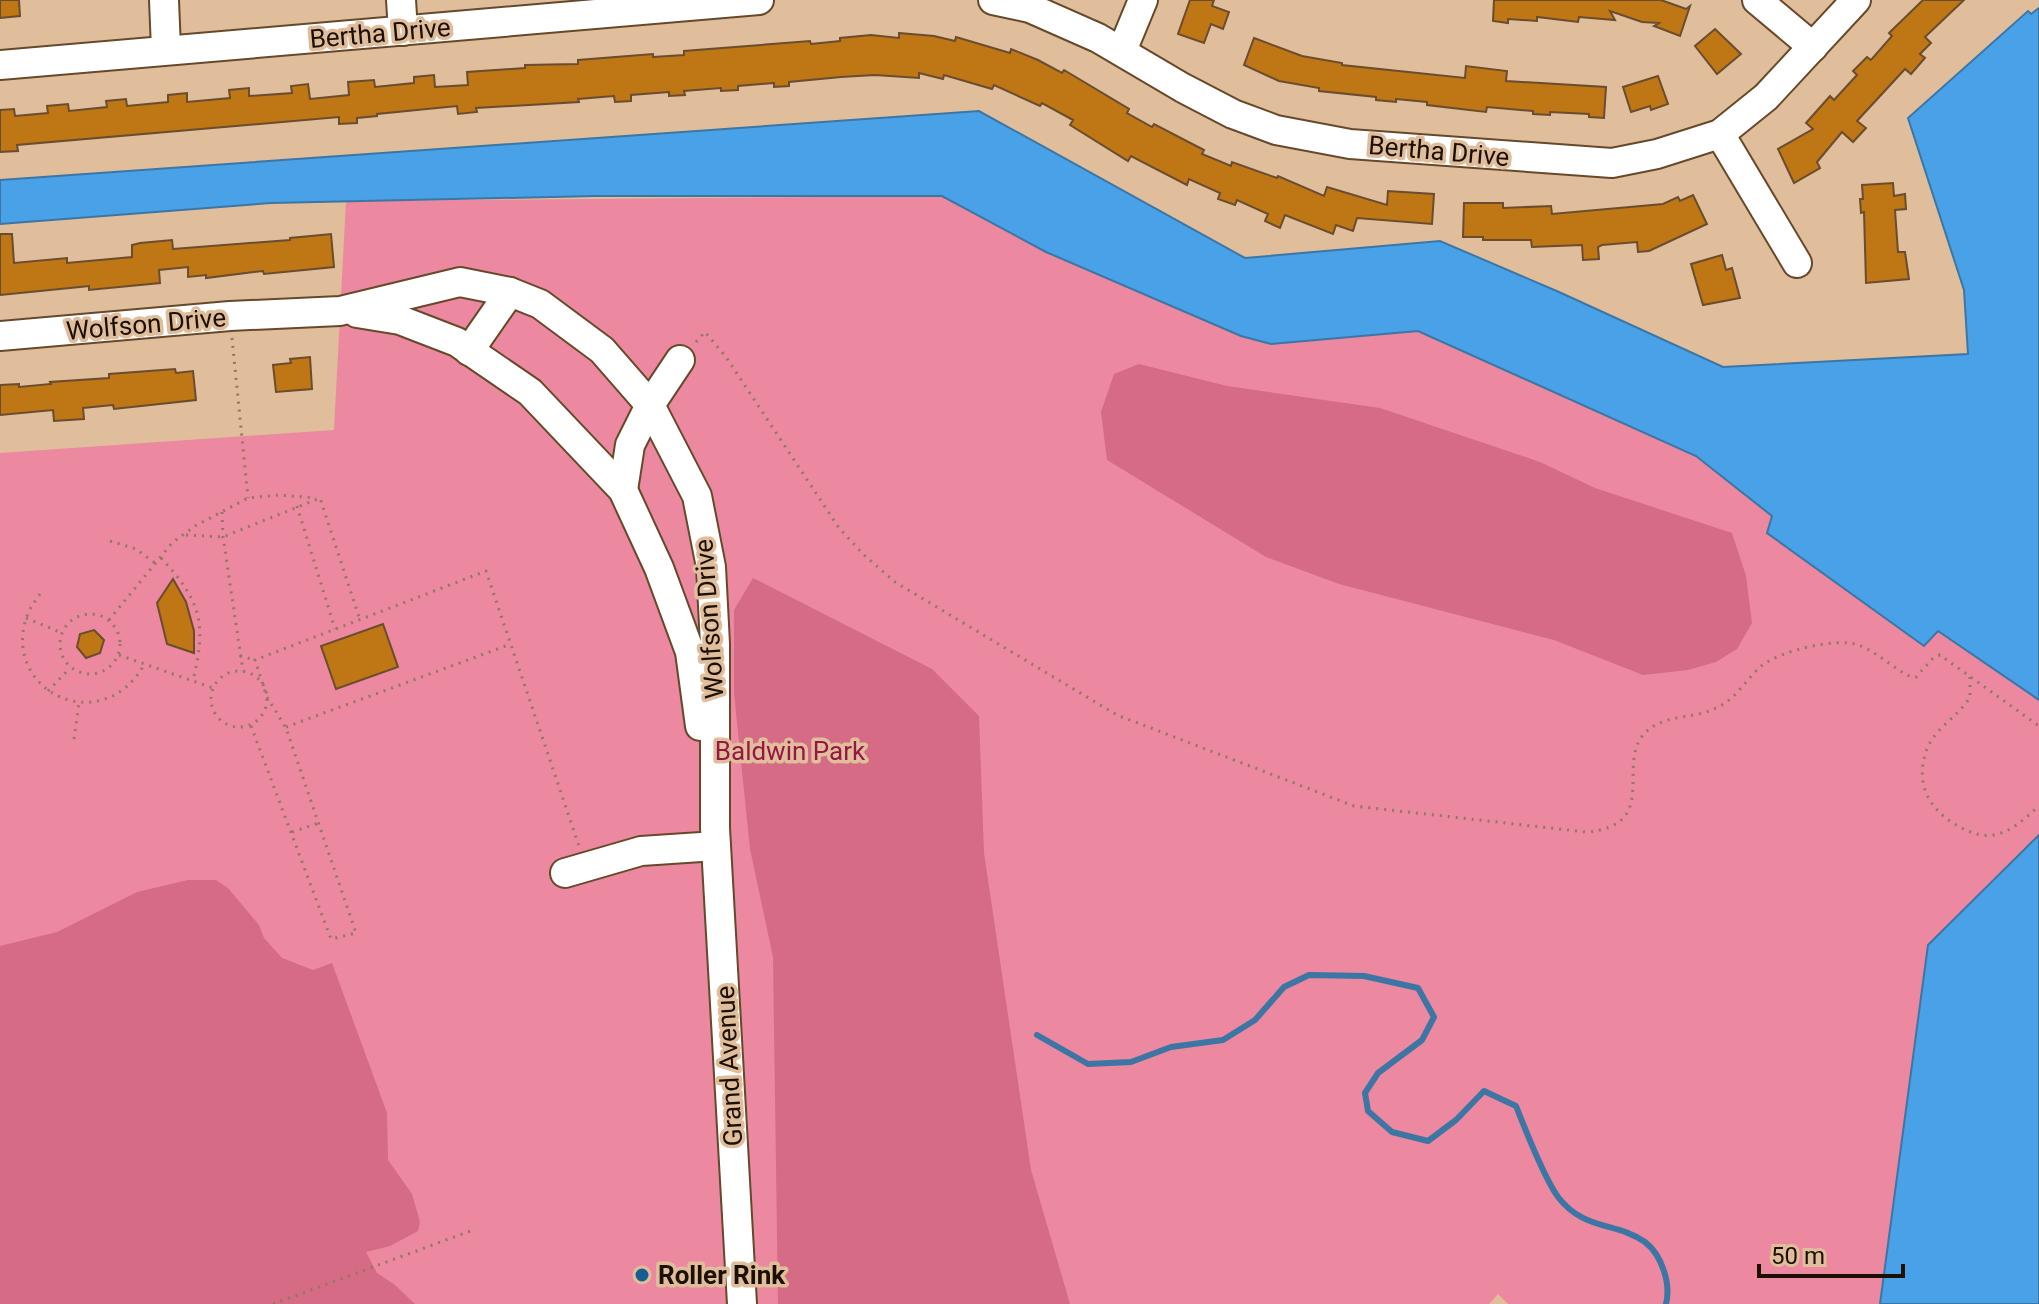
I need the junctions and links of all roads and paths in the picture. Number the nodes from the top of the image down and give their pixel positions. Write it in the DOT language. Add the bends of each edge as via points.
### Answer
graph roads {
  1 [pos="164,0"];
  2 [pos="401,0"];
  3 [pos="759,0"];
  4 [pos="993,0"];
  5 [pos="1143,0"];
  6 [pos="1757,0"];
  7 [pos="1856,0"];
  8 [pos="632,6"];
  9 [pos="403,31"];
  10 [pos="1813,47"];
  11 [pos="166,49"];
  12 [pos="1122,51"];
  13 [pos="0,65"];
  14 [pos="1720,134"];
  15 [pos="1797,263"];
  16 [pos="510,292"];
  17 [pos="340,311"];
  18 [pos="230,316"];
  19 [pos="0,336"];
  20 [pos="469,351"];
  21 [pos="680,360"];
  22 [pos="650,405"];
  23 [pos="623,490"];
  24 [pos="248,498"];
  25 [pos="320,498"];
  26 [pos="297,506"];
  27 [pos="222,511"];
  28 [pos="186,535"];
  29 [pos="223,537"];
  30 [pos="110,541"];
  31 [pos="160,557"];
  32 [pos="155,563"];
  33 [pos="40,594"];
  34 [pos="26,618"];
  35 [pos="109,620"];
  36 [pos="360,620"];
  37 [pos="335,629"];
  38 [pos="62,633"];
  39 [pos="511,644"];
  40 [pos="119,655"];
  41 [pos="240,656"];
  42 [pos="255,660"];
  43 [pos="145,663"];
  44 [pos="70,668"];
  45 [pos="243,671"];
  46 [pos="1970,677"];
  47 [pos="193,680"];
  48 [pos="264,687"];
  49 [pos="213,688"];
  50 [pos="48,692"];
  51 [pos="267,697"];
  52 [pos="79,703"];
  53 [pos="251,726"];
  54 [pos="2039,726"];
  55 [pos="286,728"];
  56 [pos="74,739"];
  57 [pos="2039,806"];
  58 [pos="319,823"];
  59 [pos="292,832"];
  60 [pos="715,837"];
  61 [pos="575,869"];
  62 [pos="473,1230"];
  63 [pos="273,1304"];
  64 [pos="742,1304"];
  1 -- 11 [label="street"];
  2 -- 9 [label="street"];
  3 -- 8 [label="street, Bertha Drive"];
  4 -- 12 [label="street, Bertha Drive" via="1030,8"];
  5 -- 12 [label="street"];
  6 -- 10 [label="street"];
  7 -- 10 [label="street, Bertha Drive"];
  8 -- 9 [label="street, Bertha Drive"];
  9 -- 11 [label="street, Bertha Drive"];
  10 -- 14 [label="street, Bertha Drive" via="1766,97"];
  11 -- 13 [label="street, Bertha Drive"];
  12 -- 14 [label="street, Bertha Drive" via="1233,114 1276,130 1350,144 1612,163"];
  14 -- 15 [label="street"];
  16 -- 17 [label="street, Wolfson Drive" via="460,282"];
  16 -- 20 [label="street"];
  16 -- 22 [label="street, Wolfson Drive" via="540,304 602,350"];
  17 -- 18 [label="street, Wolfson Drive"];
  17 -- 20 [label="street, Wolfson Drive" via="400,320"];
  18 -- 19 [label="street, Wolfson Drive"];
  18 -- 24 [label="path"];
  20 -- 23 [label="street, Wolfson Drive" via="530,392"];
  21 -- 22 [label="street"];
  21 -- 46 [label="path" via="705,332 839,528 895,582 1117,715 1354,806 1598,831 1613,825 1633,802 1636,745 1650,727 1722,706 1762,665 1778,657 1846,642 1866,648 1911,677 1940,655"];
  22 -- 23 [label="street" via="630,445"];
  22 -- 60 [label="street, Wolfson Drive" via="697,496 711,567"];
  23 -- 60 [label="street, Wolfson Drive" via="690,652"];
  24 -- 25 [label="path"];
  24 -- 27 [label="path"];
  25 -- 26 [label="path"];
  25 -- 36 [label="path"];
  26 -- 29 [label="path"];
  26 -- 37 [label="path"];
  27 -- 28 [label="path"];
  27 -- 29 [label="path"];
  28 -- 29 [label="path"];
  28 -- 31 [label="path"];
  29 -- 41 [label="path"];
  30 -- 32 [label="path" via="136,549"];
  31 -- 32 [label="path"];
  31 -- 47 [label="path" via="183,582 199,613 201,647"];
  32 -- 35 [label="path"];
  33 -- 34 [label="path"];
  34 -- 38 [label="path"];
  34 -- 50 [label="path" via="25,656 33,676"];
  35 -- 38 [label="path" via="100,614 79,615"];
  35 -- 40 [label="path" via="120,636"];
  36 -- 37 [label="path"];
  36 -- 39 [label="path" via="486,571"];
  37 -- 42 [label="path"];
  38 -- 44 [label="path" via="60,650"];
  39 -- 55 [label="path"];
  39 -- 61 [label="path"];
  40 -- 43 [label="path"];
  40 -- 44 [label="path" via="98,673"];
  41 -- 42 [label="path"];
  41 -- 45 [label="path"];
  42 -- 48 [label="path"];
  43 -- 47 [label="path"];
  43 -- 52 [label="path" via="124,690 105,700"];
  44 -- 50 [label="path"];
  45 -- 48 [label="path"];
  45 -- 49 [label="path" via="225,674"];
  46 -- 54 [label="path"];
  46 -- 57 [label="path" via="1970,697 1926,750 1928,801 1944,818 1980,836 2011,829"];
  47 -- 49 [label="path"];
  48 -- 51 [label="path"];
  49 -- 53 [label="path" via="211,706 221,722"];
  50 -- 52 [label="path"];
  51 -- 53 [label="path" via="263,714"];
  51 -- 55 [label="path"];
  52 -- 56 [label="path"];
  53 -- 59 [label="path"];
  55 -- 58 [label="path"];
  58 -- 59 [label="path"];
  58 -- 59 [label="path" via="356,933 331,939"];
  60 -- 61 [label="street"];
  60 -- 64 [label="street, Grand Avenue"];
  62 -- 63 [label="path"];
}
